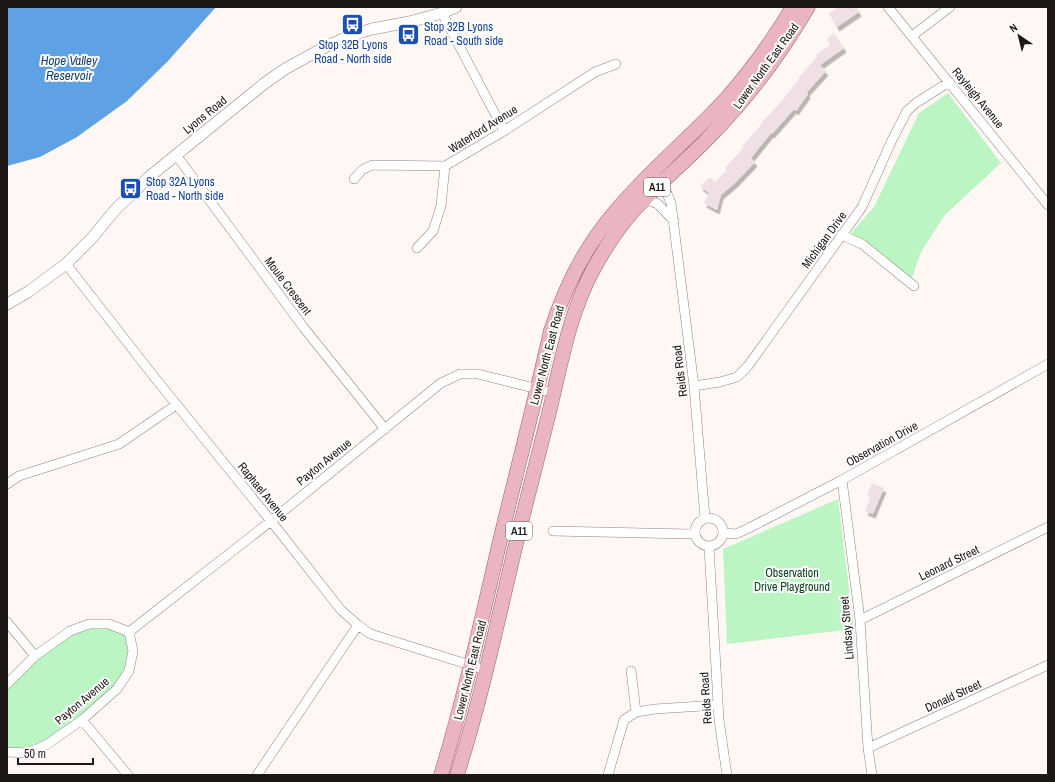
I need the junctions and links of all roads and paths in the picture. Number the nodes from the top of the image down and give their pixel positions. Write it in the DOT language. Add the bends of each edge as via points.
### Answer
graph roads {
  1 [pos="456,7"];
  2 [pos="793,7"];
  3 [pos="808,7"];
  4 [pos="888,7"];
  5 [pos="950,7"];
  6 [pos="442,13"];
  7 [pos="912,36"];
  8 [pos="616,64"];
  9 [pos="949,82"];
  10 [pos="504,131"];
  11 [pos="176,155"];
  12 [pos="445,166"];
  13 [pos="650,173"];
  14 [pos="354,179"];
  15 [pos="661,184"];
  16 [pos="644,199"];
  17 [pos="1048,205"];
  18 [pos="674,221"];
  19 [pos="841,235"];
  20 [pos="417,248"];
  21 [pos="66,264"];
  22 [pos="914,286"];
  23 [pos="7,304"];
  24 [pos="1048,364"];
  25 [pos="694,386"];
  26 [pos="538,388"];
  27 [pos="554,393"];
  28 [pos="176,405"];
  29 [pos="385,429"];
  30 [pos="842,480"];
  31 [pos="7,484"];
  32 [pos="706,518"];
  33 [pos="271,521"];
  34 [pos="1048,527"];
  35 [pos="553,531"];
  36 [pos="695,533"];
  37 [pos="724,533"];
  38 [pos="709,547"];
  39 [pos="860,620"];
  40 [pos="7,622"];
  41 [pos="358,626"];
  42 [pos="129,632"];
  43 [pos="35,656"];
  44 [pos="471,665"];
  45 [pos="1048,665"];
  46 [pos="486,670"];
  47 [pos="631,671"];
  48 [pos="7,684"];
  49 [pos="718,705"];
  50 [pos="636,712"];
  51 [pos="82,720"];
  52 [pos="868,748"];
  53 [pos="7,752"];
  54 [pos="128,775"];
  55 [pos="257,775"];
  56 [pos="441,775"];
  57 [pos="457,775"];
  58 [pos="608,775"];
  59 [pos="727,775"];
  60 [pos="872,775"];
  1 -- 6 [label="street, Lyons Road"];
  2 -- 13 [label="main road, Lower North East Road / A11" via="765,51 736,87"];
  3 -- 15 [label="main road, Lower North East Road / A11" via="780,52 744,99"];
  4 -- 7 [label="street, Rayleigh Avenue"];
  5 -- 7 [label="street"];
  6 -- 10 [label="street"];
  6 -- 11 [label="street, Lyons Road" via="352,34 306,57 265,84"];
  7 -- 9 [label="street, Rayleigh Avenue"];
  8 -- 10 [label="street, Waterford Avenue" via="595,72"];
  9 -- 17 [label="street, Rayleigh Avenue"];
  9 -- 19 [label="street, Michigan Drive" via="907,111 862,207"];
  10 -- 12 [label="street, Waterford Avenue"];
  11 -- 21 [label="street, Lyons Road" via="137,188"];
  11 -- 29 [label="street, Moule Crescent" via="304,328"];
  12 -- 14 [label="street, Waterford Avenue" via="372,165 362,170"];
  12 -- 20 [label="street" via="441,206 433,231"];
  13 -- 15 [label="street, Reids Road"];
  13 -- 26 [label="main road, Lower North East Road / A11" via="613,214 578,265 555,317"];
  15 -- 16 [label="main road, Lower North East Road / A11"];
  15 -- 18 [label="street, Reids Road" via="669,196"];
  16 -- 18 [label="street" via="658,204"];
  16 -- 27 [label="main road, Lower North East Road / A11" via="615,234 597,262 579,299"];
  18 -- 25 [label="street, Reids Road"];
  19 -- 22 [label="street" via="862,244"];
  19 -- 25 [label="street, Michigan Drive" via="748,366 736,377"];
  21 -- 23 [label="street, Lyons Road"];
  21 -- 28 [label="street, Raphael Avenue"];
  24 -- 30 [label="street, Observation Drive"];
  25 -- 32 [label="street, Reids Road"];
  26 -- 27 [label="street, Payton Avenue"];
  26 -- 29 [label="street, Payton Avenue" via="478,374 460,374 441,383"];
  26 -- 44 [label="main road, Lower North East Road / A11"];
  27 -- 46 [label="main road, Lower North East Road / A11"];
  28 -- 31 [label="street" via="119,444 19,476"];
  28 -- 33 [label="street, Raphael Avenue"];
  29 -- 33 [label="street, Payton Avenue"];
  30 -- 37 [label="street, Observation Drive" via="736,534"];
  30 -- 39 [label="street, Lindsay Street"];
  32 -- 36 [label="street" via="696,526"];
  32 -- 37 [label="street" via="720,522"];
  33 -- 41 [label="street, Raphael Avenue" via="341,610"];
  33 -- 42 [label="street, Payton Avenue"];
  34 -- 39 [label="street, Leonard Street"];
  35 -- 36 [label="street"];
  36 -- 38 [label="street" via="699,542"];
  37 -- 38 [label="street" via="719,543"];
  38 -- 49 [label="street, Reids Road"];
  39 -- 52 [label="street, Lindsay Street"];
  40 -- 43 [label="street"];
  41 -- 44 [label="street, Raphael Avenue" via="374,635"];
  41 -- 55 [label="street"];
  42 -- 43 [label="street" via="109,624 89,624 70,631"];
  42 -- 51 [label="street, Payton Avenue" via="133,651 129,670 117,689"];
  43 -- 48 [label="street"];
  44 -- 46 [label="street, Raphael Avenue"];
  44 -- 56 [label="main road, Lower North East Road / A11"];
  45 -- 52 [label="street, Donald Street"];
  46 -- 57 [label="main road, Lower North East Road / A11"];
  47 -- 50 [label="street"];
  49 -- 50 [label="street" via="655,708"];
  49 -- 59 [label="street, Reids Road"];
  50 -- 58 [label="street" via="624,720"];
  51 -- 53 [label="street, Payton Avenue" via="46,745 27,753"];
  51 -- 54 [label="street"];
  52 -- 60 [label="street, Lindsay Street"];
}
